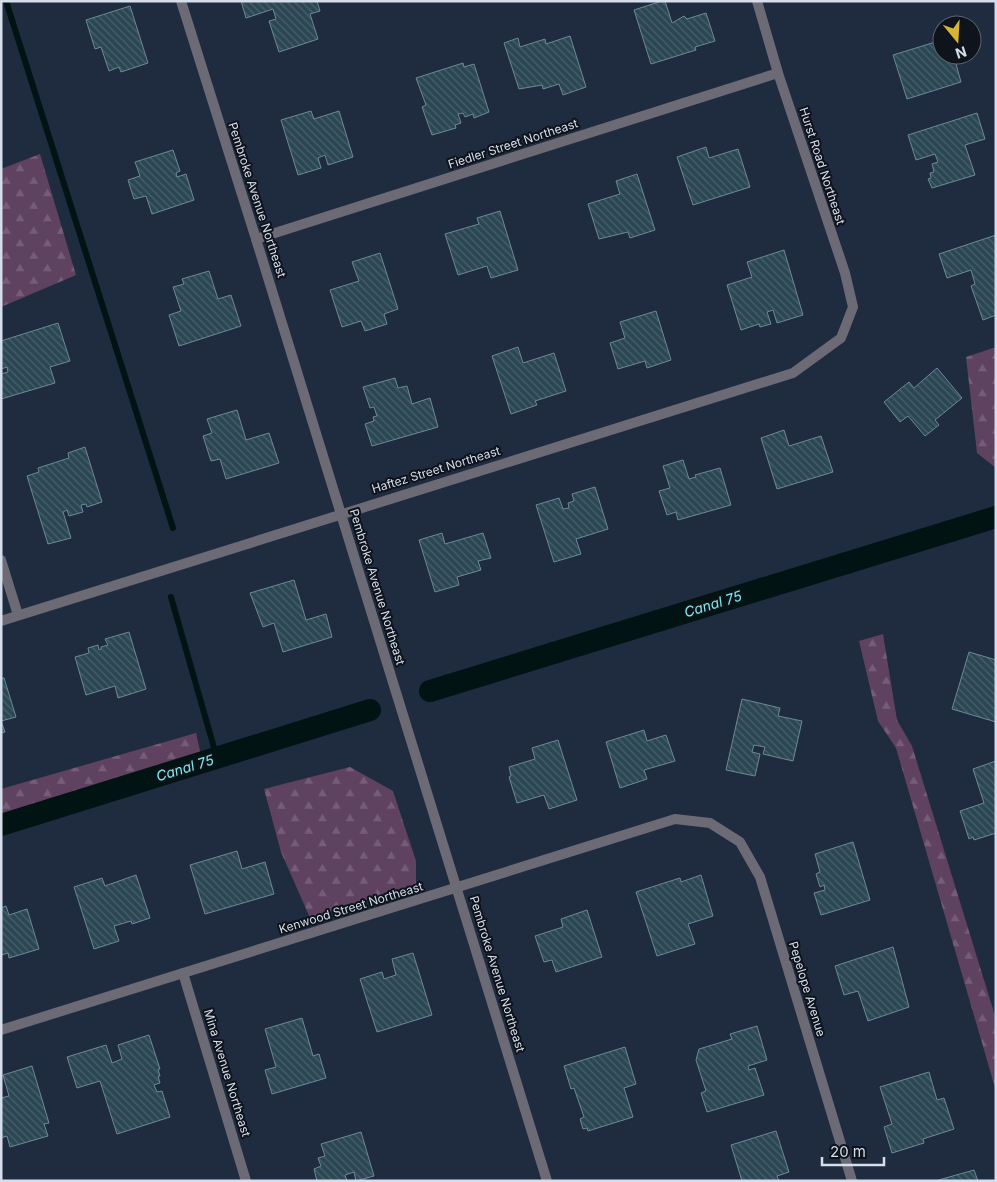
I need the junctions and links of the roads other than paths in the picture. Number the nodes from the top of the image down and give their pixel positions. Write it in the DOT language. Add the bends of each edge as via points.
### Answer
graph roads {
  1 [pos="181,1"];
  2 [pos="757,1"];
  3 [pos="778,73"];
  4 [pos="256,239"];
  5 [pos="841,338"];
  6 [pos="341,513"];
  7 [pos="1,560"];
  8 [pos="18,616"];
  9 [pos="1,621"];
  10 [pos="710,823"];
  11 [pos="457,888"];
  12 [pos="183,973"];
  13 [pos="1,1030"];
  14 [pos="246,1181"];
  15 [pos="547,1181"];
  16 [pos="852,1181"];
  1 -- 4 [label="street, Pembroke Avenue Northeast"];
  2 -- 3 [label="street, Hurst Road Northeast"];
  3 -- 4 [label="street, Fiedler Street Northeast"];
  3 -- 5 [label="street, Hurst Road Northeast" via="845,273 853,307"];
  4 -- 6 [label="street, Pembroke Avenue Northeast"];
  5 -- 6 [label="street, Haftez Street Northeast" via="793,373"];
  6 -- 8 [label="street, Haftez Street Northeast"];
  6 -- 11 [label="street, Pembroke Avenue Northeast"];
  7 -- 8 [label="street"];
  8 -- 9 [label="street, Haftez Street Northeast"];
  10 -- 11 [label="street, Kenwood Street Northeast" via="675,819"];
  10 -- 16 [label="street, Pepelope Avenue" via="740,842 760,877"];
  11 -- 12 [label="street, Kenwood Street Northeast"];
  11 -- 15 [label="street, Pembroke Avenue Northeast"];
  12 -- 13 [label="street, Kenwood Street Northeast"];
  12 -- 14 [label="street, Mina Avenue Northeast"];
}
